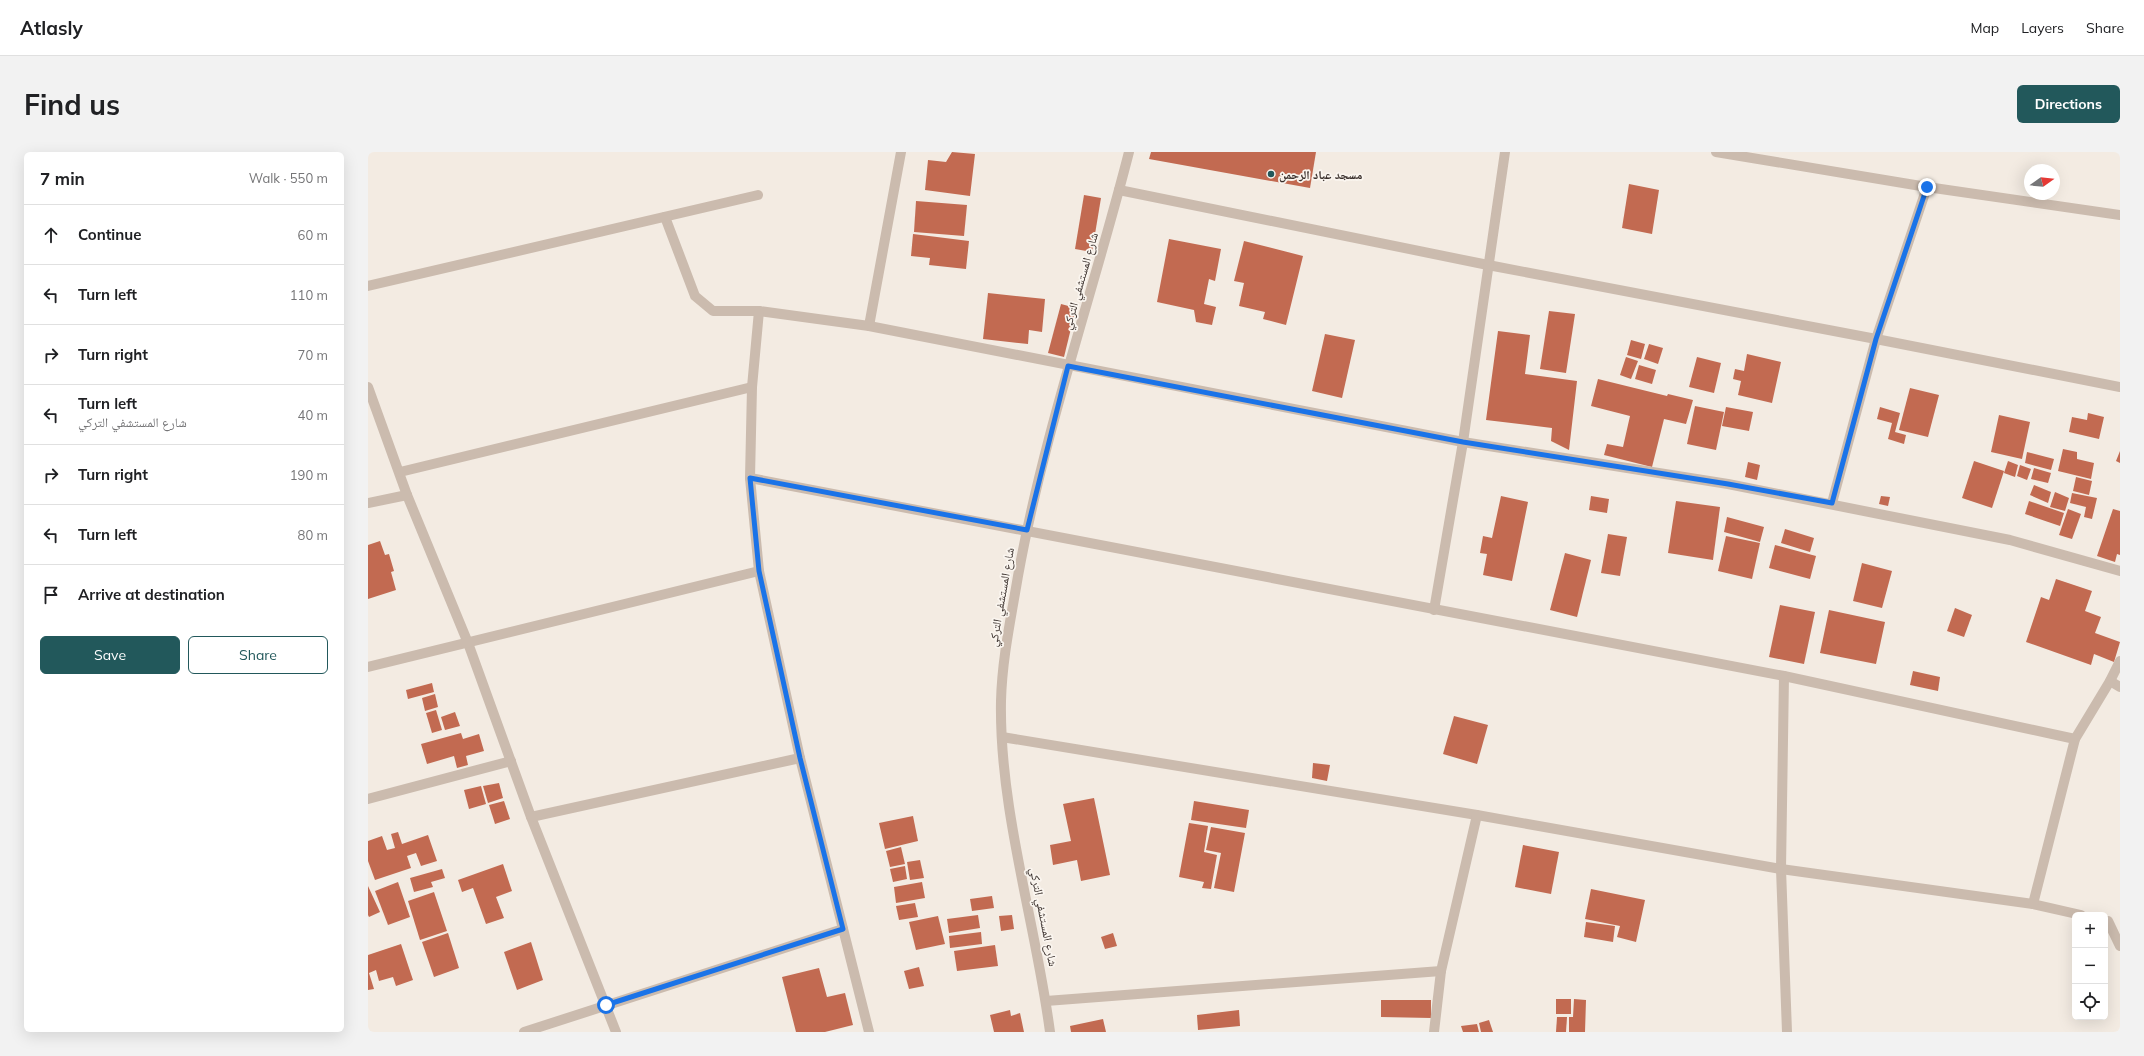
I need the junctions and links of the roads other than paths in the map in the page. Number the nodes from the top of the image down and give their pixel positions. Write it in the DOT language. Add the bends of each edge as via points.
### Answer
graph roads {
  1 [pos="901,152"];
  2 [pos="1129,152"];
  3 [pos="1505,152"];
  4 [pos="1716,152"];
  5 [pos="1927,187"];
  6 [pos="1119,190"];
  7 [pos="758,195"];
  8 [pos="2120,215"];
  9 [pos="665,217"];
  10 [pos="1488,265"];
  11 [pos="368,286"];
  12 [pos="759,311"];
  13 [pos="869,326"];
  14 [pos="1876,339"];
  15 [pos="1068,366"];
  16 [pos="368,387"];
  17 [pos="752,387"];
  18 [pos="2120,388"];
  19 [pos="1463,442"];
  20 [pos="400,472"];
  21 [pos="750,478"];
  22 [pos="407,495"];
  23 [pos="368,503"];
  24 [pos="1832,503"];
  25 [pos="1027,530"];
  26 [pos="759,571"];
  27 [pos="2120,571"];
  28 [pos="1434,610"];
  29 [pos="468,643"];
  30 [pos="2120,661"];
  31 [pos="368,667"];
  32 [pos="1784,676"];
  33 [pos="2110,681"];
  34 [pos="2120,687"];
  35 [pos="1002,737"];
  36 [pos="2075,739"];
  37 [pos="800,758"];
  38 [pos="511,761"];
  39 [pos="368,799"];
  40 [pos="1477,815"];
  41 [pos="531,817"];
  42 [pos="1781,869"];
  43 [pos="2033,904"];
  44 [pos="2072,913"];
  45 [pos="2108,921"];
  46 [pos="2108,923"];
  47 [pos="2120,926"];
  48 [pos="843,929"];
  49 [pos="2120,946"];
  50 [pos="1441,971"];
  51 [pos="1046,1002"];
  52 [pos="606,1005"];
  53 [pos="524,1032"];
  54 [pos="616,1032"];
  55 [pos="869,1032"];
  56 [pos="1050,1032"];
  57 [pos="1434,1032"];
  58 [pos="1787,1032"];
  1 -- 13 [label="street"];
  2 -- 6 [label="street, شارع المستشفي التركي"];
  3 -- 10 [label="street"];
  4 -- 5 [label="street"];
  5 -- 8 [label="street"];
  5 -- 14 [label="street"];
  6 -- 10 [label="street"];
  6 -- 15 [label="street, شارع المستشفي التركي"];
  7 -- 9 [label="street"];
  9 -- 11 [label="street"];
  9 -- 12 [label="street" via="695,296 704,305 722,312"];
  10 -- 14 [label="street"];
  10 -- 19 [label="street"];
  12 -- 13 [label="street"];
  12 -- 17 [label="street"];
  13 -- 15 [label="street"];
  14 -- 18 [label="street"];
  14 -- 24 [label="street"];
  15 -- 19 [label="street"];
  15 -- 25 [label="street, شارع المستشفي التركي"];
  16 -- 20 [label="street"];
  17 -- 20 [label="street"];
  17 -- 21 [label="street"];
  19 -- 24 [label="street" via="1720,482"];
  19 -- 28 [label="street"];
  20 -- 22 [label="street"];
  21 -- 25 [label="street"];
  21 -- 26 [label="street"];
  22 -- 23 [label="street"];
  22 -- 29 [label="street"];
  24 -- 27 [label="street" via="2010,540"];
  25 -- 28 [label="street"];
  25 -- 35 [label="street, شارع المستشفي التركي" via="1004,655"];
  26 -- 29 [label="street"];
  26 -- 37 [label="street"];
  28 -- 32 [label="street"];
  29 -- 31 [label="street"];
  29 -- 38 [label="street"];
  30 -- 33 [label="street"];
  32 -- 36 [label="street"];
  32 -- 42 [label="street"];
  33 -- 34 [label="street"];
  33 -- 36 [label="street"];
  35 -- 40 [label="street"];
  35 -- 51 [label="street, شارع المستشفي التركي" via="1006,790"];
  36 -- 43 [label="street"];
  37 -- 41 [label="street"];
  37 -- 48 [label="street"];
  38 -- 39 [label="street"];
  38 -- 41 [label="street"];
  40 -- 42 [label="street"];
  40 -- 50 [label="street"];
  41 -- 52 [label="street"];
  42 -- 43 [label="street"];
  42 -- 58 [label="street"];
  43 -- 44 [label="street"];
  45 -- 47 [label="street"];
  46 -- 49 [label="street"];
  48 -- 52 [label="street"];
  48 -- 55 [label="street"];
  50 -- 51 [label="street"];
  50 -- 57 [label="street"];
  51 -- 56 [label="street, شارع المستشفي التركي"];
  52 -- 53 [label="street"];
  52 -- 54 [label="street"];
}
